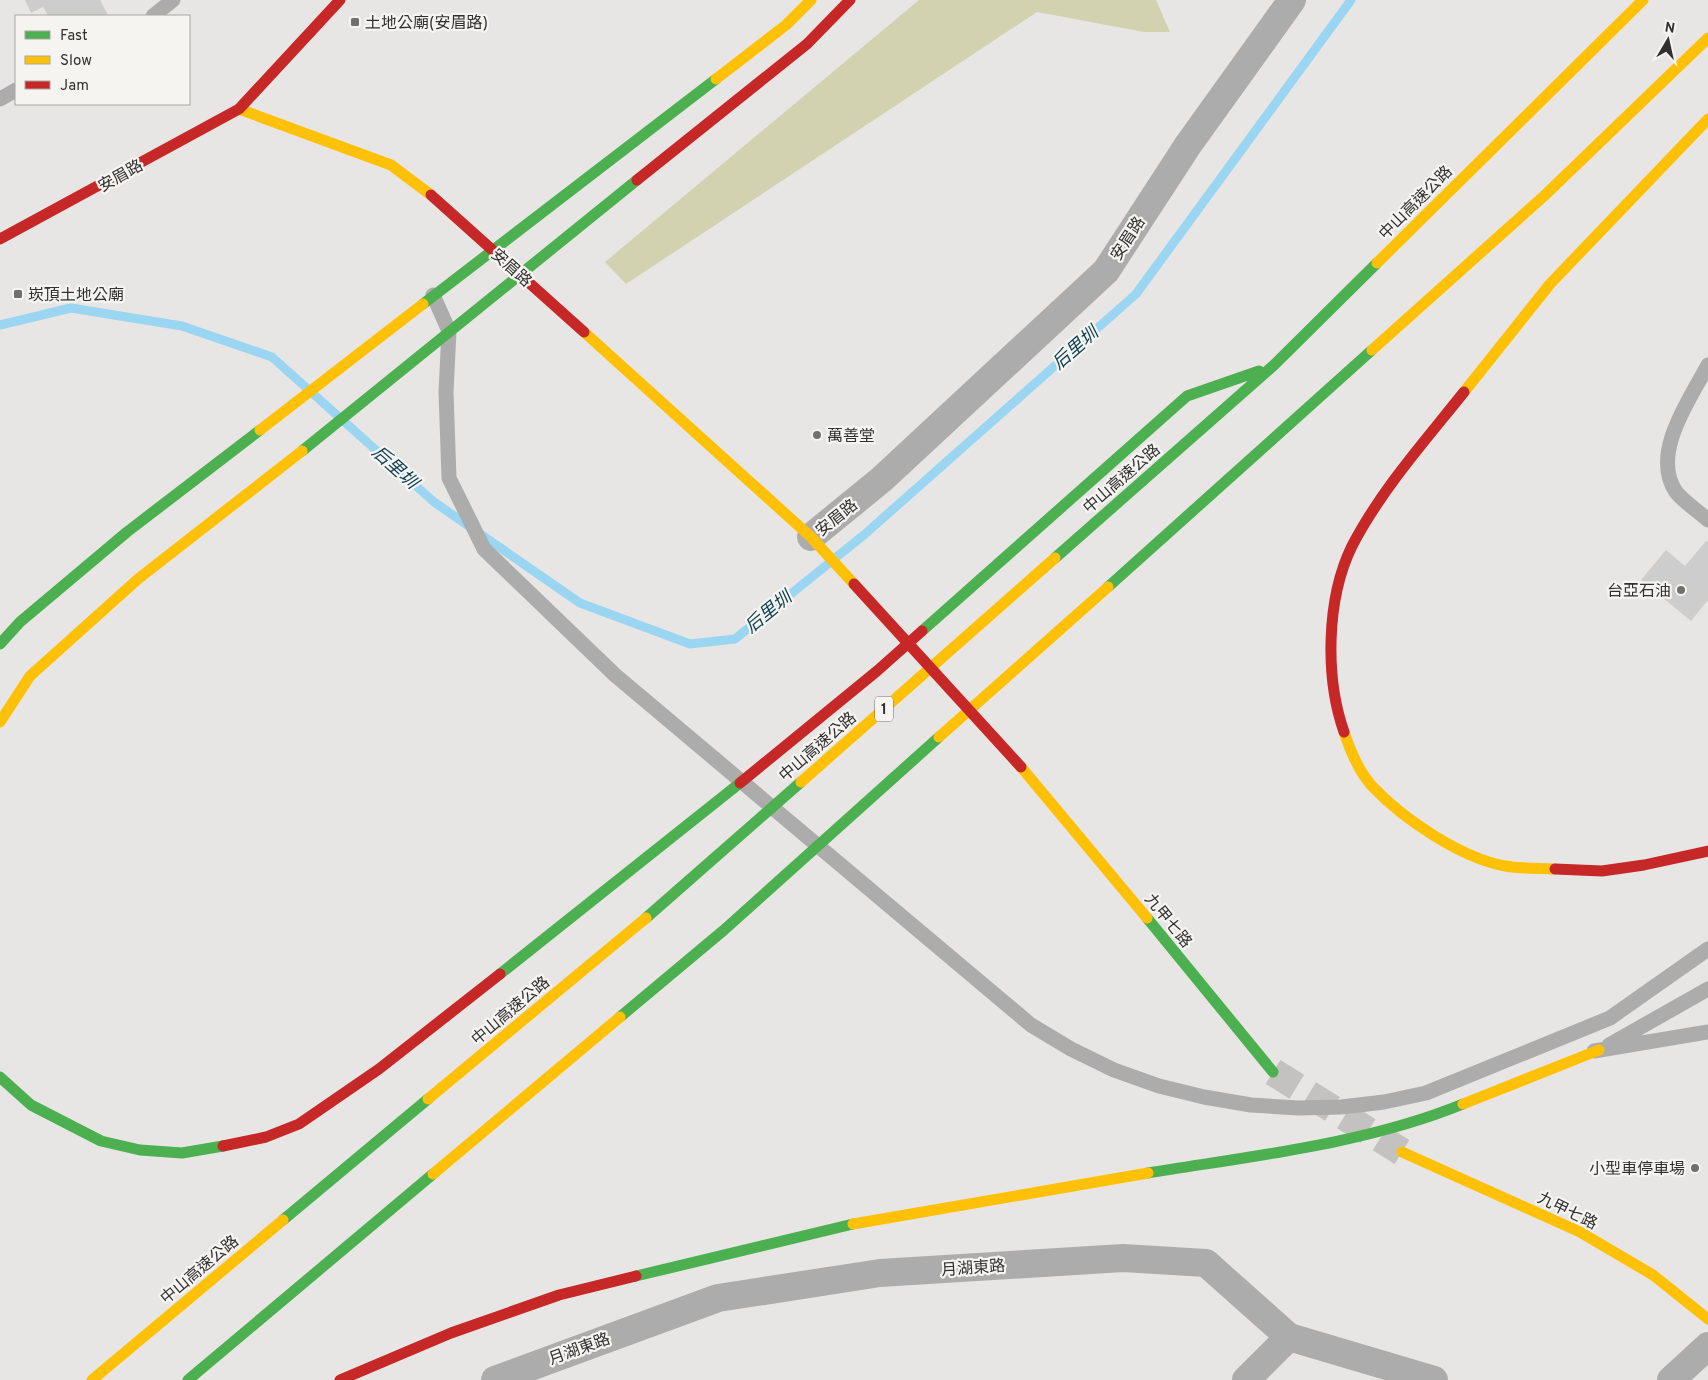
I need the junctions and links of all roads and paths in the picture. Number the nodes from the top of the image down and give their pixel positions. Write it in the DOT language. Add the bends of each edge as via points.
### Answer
graph roads {
  1 [pos="173,0"];
  2 [pos="340,0"];
  3 [pos="811,0"];
  4 [pos="850,0"];
  5 [pos="1292,0"];
  6 [pos="1642,0"];
  7 [pos="154,15"];
  8 [pos="1708,38"];
  9 [pos="15,91"];
  10 [pos="0,99"];
  11 [pos="239,109"];
  12 [pos="1708,119"];
  13 [pos="0,239"];
  14 [pos="433,295"];
  15 [pos="448,331"];
  16 [pos="1708,365"];
  17 [pos="1272,366"];
  18 [pos="1708,520"];
  19 [pos="811,537"];
  20 [pos="0,644"];
  21 [pos="0,722"];
  22 [pos="1708,851"];
  23 [pos="1708,949"];
  24 [pos="1708,990"];
  25 [pos="1708,1032"];
  26 [pos="1599,1050"];
  27 [pos="1272,1072"];
  28 [pos="0,1077"];
  29 [pos="1460,1079"];
  30 [pos="1402,1152"];
  31 [pos="1708,1319"];
  32 [pos="1289,1337"];
  33 [pos="1708,1346"];
  34 [pos="92,1380"];
  35 [pos="188,1380"];
  36 [pos="340,1380"];
  37 [pos="495,1380"];
  38 [pos="1246,1380"];
  39 [pos="1434,1380"];
  40 [pos="1671,1380"];
  1 -- 7 [label="lane"];
  2 -- 11 [label="main road, 安眉路"];
  3 -- 14 [label="main road" via="786,24"];
  4 -- 15 [label="main road" via="806,44"];
  5 -- 19 [label="street, 安眉路" via="1188,145 1106,271 882,479"];
  6 -- 17 [label="main road, 中山高速公路 / 1"];
  8 -- 35 [label="main road" via="1537,203 724,930"];
  9 -- 10 [label="lane"];
  11 -- 13 [label="main road, 安眉路"];
  11 -- 19 [label="main road, 安眉路" via="391,165 446,207"];
  12 -- 22 [label="main road" via="1550,284 1392,484 1352,548 1336,597 1330,657 1335,706 1349,748 1371,785 1408,820 1465,852 1505,866 1602,871"];
  14 -- 15 [label="lane"];
  14 -- 20 [label="main road" via="127,532 20,622"];
  15 -- 21 [label="main road" via="365,402 131,586 30,676"];
  15 -- 29 [label="lane" via="449,478 484,549 615,675 1031,1025 1072,1050 1158,1086 1204,1098 1251,1105 1306,1108 1384,1102 1426,1093"];
  16 -- 18 [label="lane" via="1672,434 1667,465 1676,492"];
  17 -- 28 [label="main road" via="1187,396 870,677 664,845 387,1063 299,1124 266,1137 226,1146 182,1153 140,1150 101,1141 31,1106"];
  17 -- 34 [label="main road, 中山高速公路 / 1" via="680,889"];
  19 -- 27 [label="main road, 九甲七路" via="1041,789"];
  23 -- 29 [label="lane" via="1610,1018"];
  24 -- 26 [label="lane"];
  25 -- 26 [label="lane"];
  26 -- 29 [label="lane"];
  26 -- 36 [label="main road" via="1424,1120 1308,1146 835,1227 559,1295 451,1334"];
  30 -- 31 [label="main road, 九甲七路" via="1580,1232 1653,1275"];
  32 -- 37 [label="street, 月湖東路" via="1206,1264 1123,1258 880,1273 718,1298"];
  32 -- 38 [label="street"];
  32 -- 39 [label="street, 月湖東路"];
  33 -- 40 [label="street"];
}
